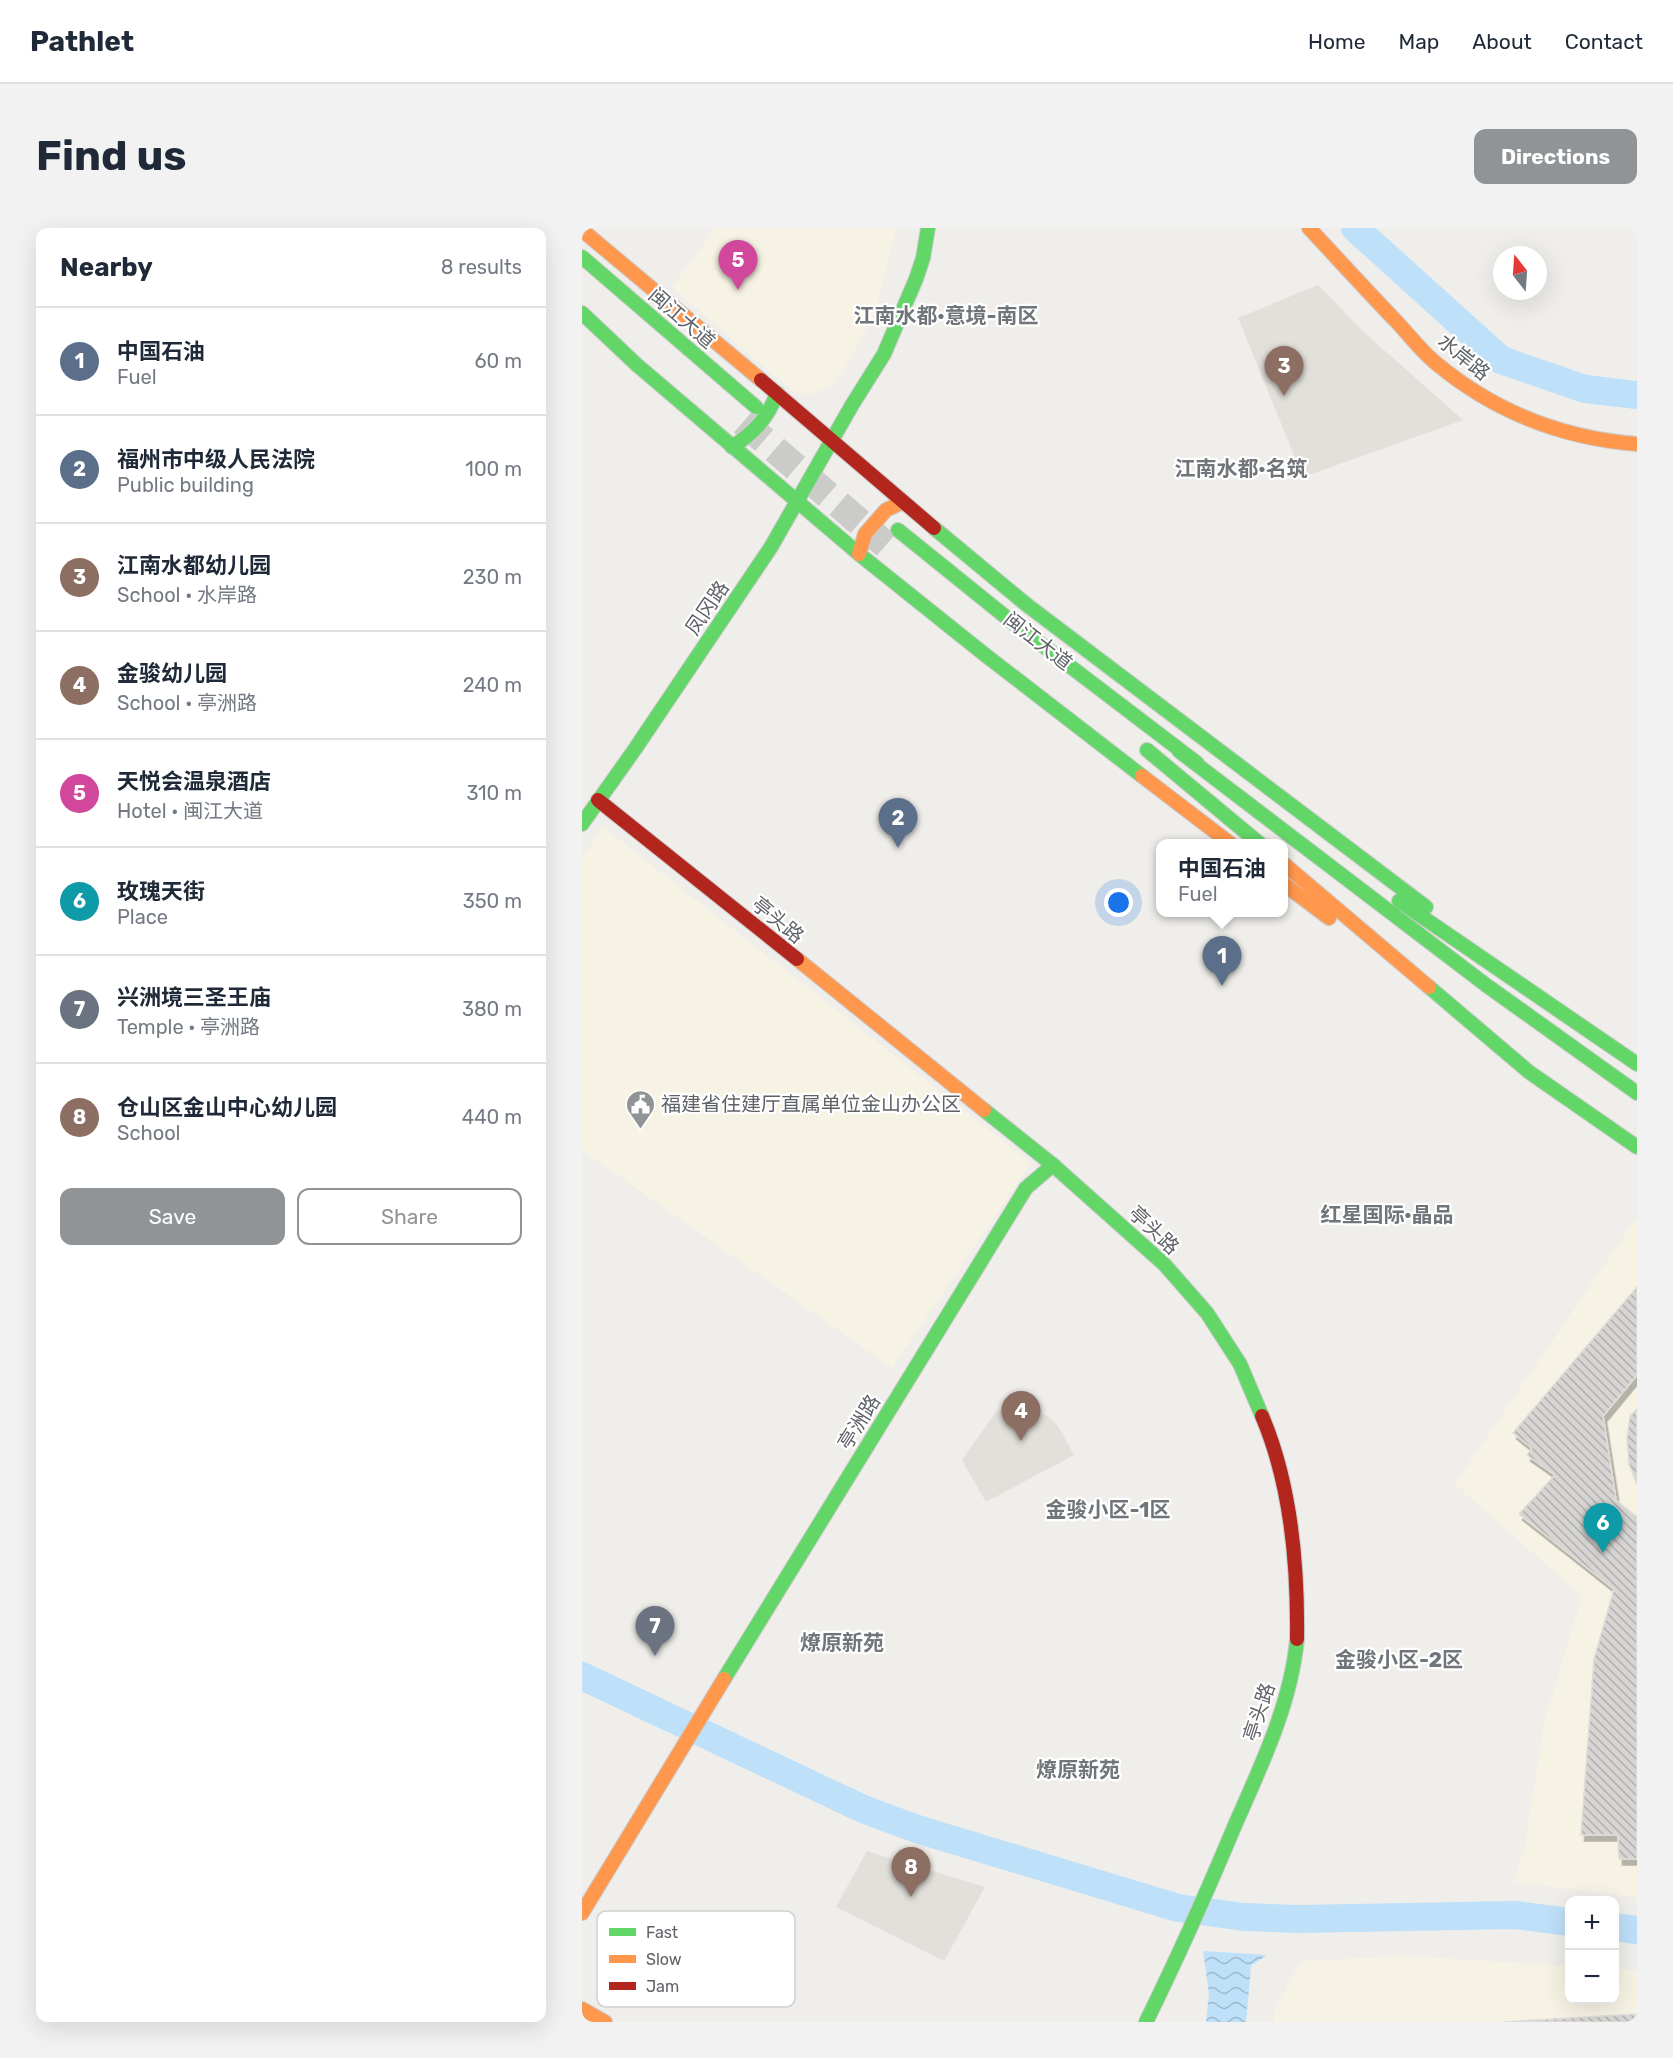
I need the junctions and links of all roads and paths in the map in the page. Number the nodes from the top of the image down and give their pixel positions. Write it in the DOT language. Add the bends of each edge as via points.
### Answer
graph roads {
  1 [pos="928,228"];
  2 [pos="1309,228"];
  3 [pos="582,230"];
  4 [pos="582,257"];
  5 [pos="582,313"];
  6 [pos="777,393"];
  7 [pos="756,407"];
  8 [pos="832,441"];
  9 [pos="1637,444"];
  10 [pos="732,447"];
  11 [pos="797,502"];
  12 [pos="903,502"];
  13 [pos="898,530"];
  14 [pos="859,554"];
  15 [pos="1140,744"];
  16 [pos="1179,751"];
  17 [pos="1168,766"];
  18 [pos="598,800"];
  19 [pos="582,824"];
  20 [pos="1226,839"];
  21 [pos="1255,839"];
  22 [pos="1265,839"];
  23 [pos="1288,857"];
  24 [pos="1288,867"];
  25 [pos="1288,887"];
  26 [pos="1374,923"];
  27 [pos="1575,1021"];
  28 [pos="1637,1064"];
  29 [pos="1529,1072"];
  30 [pos="1637,1093"];
  31 [pos="1637,1147"];
  32 [pos="1053,1165"];
  33 [pos="582,1913"];
  34 [pos="582,2009"];
  35 [pos="605,2022"];
  36 [pos="1146,2022"];
  1 -- 8 [label="main road, 凤冈路" via="919,268 894,333"];
  2 -- 9 [label="main road, 水岸路" via="1436,363 1473,392 1517,415 1561,430"];
  3 -- 6 [label="main road"];
  4 -- 7 [label="main road, 闽江大道"];
  5 -- 10 [label="main road"];
  6 -- 8 [label="main road"];
  6 -- 10 [label="main road" via="770,413 749,437"];
  8 -- 11 [label="main road, 凤冈路"];
  8 -- 12 [label="main road"];
  10 -- 11 [label="main road"];
  11 -- 14 [label="main road"];
  11 -- 18 [label="main road, 凤冈路" via="767,553"];
  12 -- 14 [label="main road" via="886,510 865,534"];
  12 -- 27 [label="main road" via="1027,605"];
  13 -- 16 [label="main road, 闽江大道"];
  14 -- 20 [label="main road"];
  15 -- 17 [label="main road"];
  16 -- 27 [label="main road"];
  16 -- 30 [label="main road" via="1486,985"];
  17 -- 21 [label="main road"];
  17 -- 22 [label="main road"];
  18 -- 19 [label="main road, 凤冈路"];
  18 -- 32 [label="main road, 亭头路"];
  23 -- 26 [label="main road"];
  24 -- 29 [label="main road"];
  25 -- 29 [label="main road"];
  27 -- 28 [label="main road"];
  29 -- 31 [label="main road"];
  32 -- 33 [label="main road, 亭洲路" via="1026,1188"];
  32 -- 36 [label="main road, 亭头路" via="1164,1264 1207,1312 1240,1364 1264,1419 1279,1460 1289,1512 1297,1637 1281,1713 1182,1948"];
  34 -- 35 [label="main road"];
}
